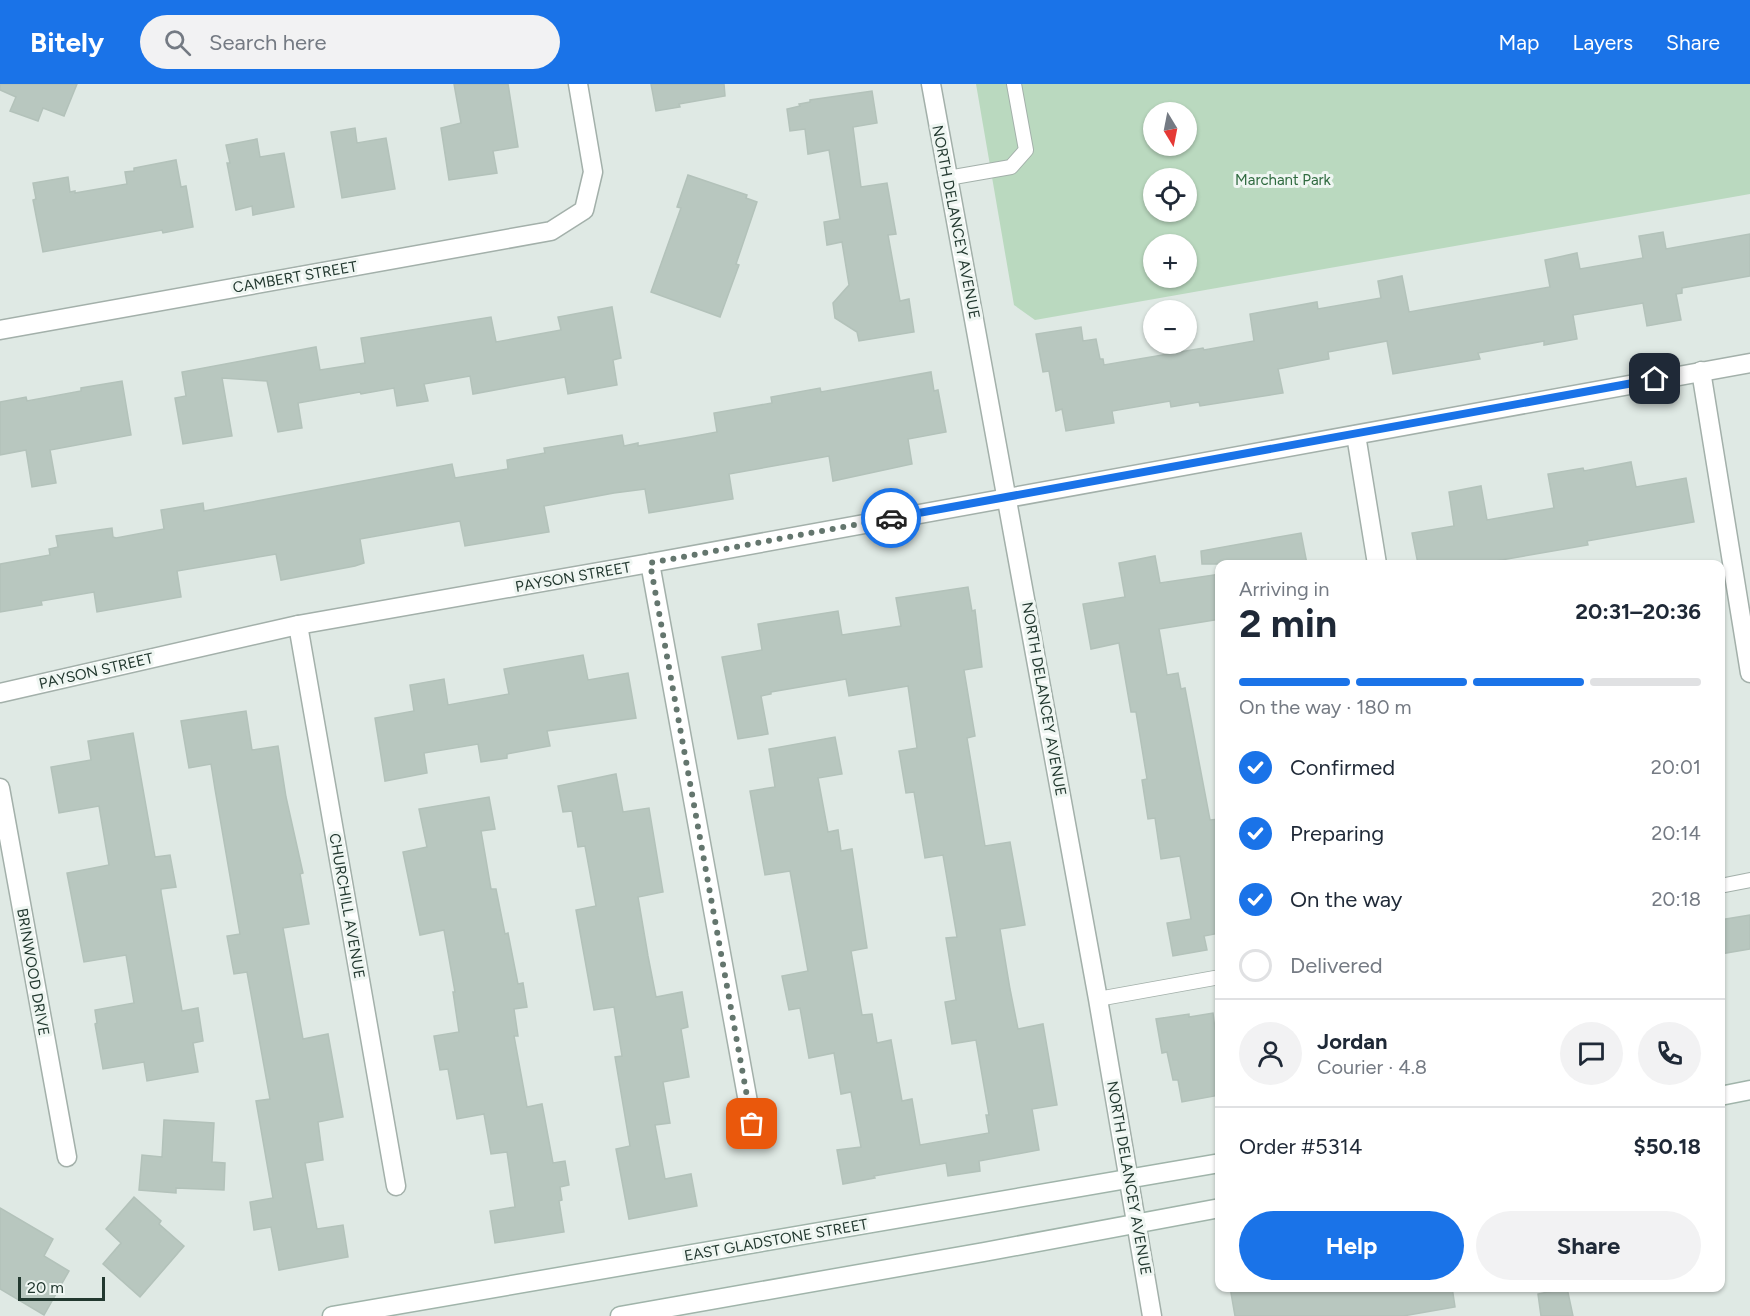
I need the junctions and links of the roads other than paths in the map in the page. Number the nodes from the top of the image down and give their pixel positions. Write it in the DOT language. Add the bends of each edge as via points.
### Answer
graph roads {
  1 [pos="578,84"];
  2 [pos="931,84"];
  3 [pos="1014,84"];
  4 [pos="948,178"];
  5 [pos="0,330"];
  6 [pos="1750,363"];
  7 [pos="1701,371"];
  8 [pos="1356,435"];
  9 [pos="1008,496"];
  10 [pos="1376,560"];
  11 [pos="650,563"];
  12 [pos="298,625"];
  13 [pos="1750,674"];
  14 [pos="0,693"];
  15 [pos="0,788"];
  16 [pos="1750,880"];
  17 [pos="1725,885"];
  18 [pos="1215,978"];
  19 [pos="1098,999"];
  20 [pos="1750,1090"];
  21 [pos="1725,1095"];
  22 [pos="752,1124"];
  23 [pos="67,1157"];
  24 [pos="1215,1164"];
  25 [pos="1130,1179"];
  26 [pos="396,1186"];
  27 [pos="1215,1209"];
  28 [pos="1137,1223"];
  29 [pos="332,1316"];
  30 [pos="620,1316"];
  31 [pos="1152,1316"];
  1 -- 5 [label="street, CAMBERT STREET" via="593,172 584,210 551,231"];
  2 -- 4 [label="street, NORTH DELANCEY AVENUE"];
  3 -- 4 [label="lane" via="1026,150 1011,167"];
  4 -- 9 [label="street, NORTH DELANCEY AVENUE"];
  6 -- 7 [label="street, PAYSON STREET"];
  7 -- 8 [label="street, PAYSON STREET"];
  7 -- 13 [label="street"];
  8 -- 9 [label="street, PAYSON STREET"];
  8 -- 10 [label="street"];
  9 -- 11 [label="street, PAYSON STREET"];
  9 -- 19 [label="street, NORTH DELANCEY AVENUE"];
  11 -- 12 [label="street, PAYSON STREET"];
  11 -- 22 [label="street"];
  12 -- 14 [label="street, PAYSON STREET"];
  12 -- 26 [label="street, CHURCHILL AVENUE"];
  15 -- 23 [label="street, BRINWOOD DRIVE"];
  16 -- 17 [label="lane"];
  18 -- 19 [label="lane"];
  19 -- 25 [label="street, NORTH DELANCEY AVENUE"];
  20 -- 21 [label="street"];
  24 -- 25 [label="street, EAST GLADSTONE STREET"];
  25 -- 28 [label="street, NORTH DELANCEY AVENUE"];
  25 -- 29 [label="street, EAST GLADSTONE STREET"];
  27 -- 28 [label="street"];
  28 -- 30 [label="street"];
  28 -- 31 [label="street, NORTH DELANCEY AVENUE"];
}
